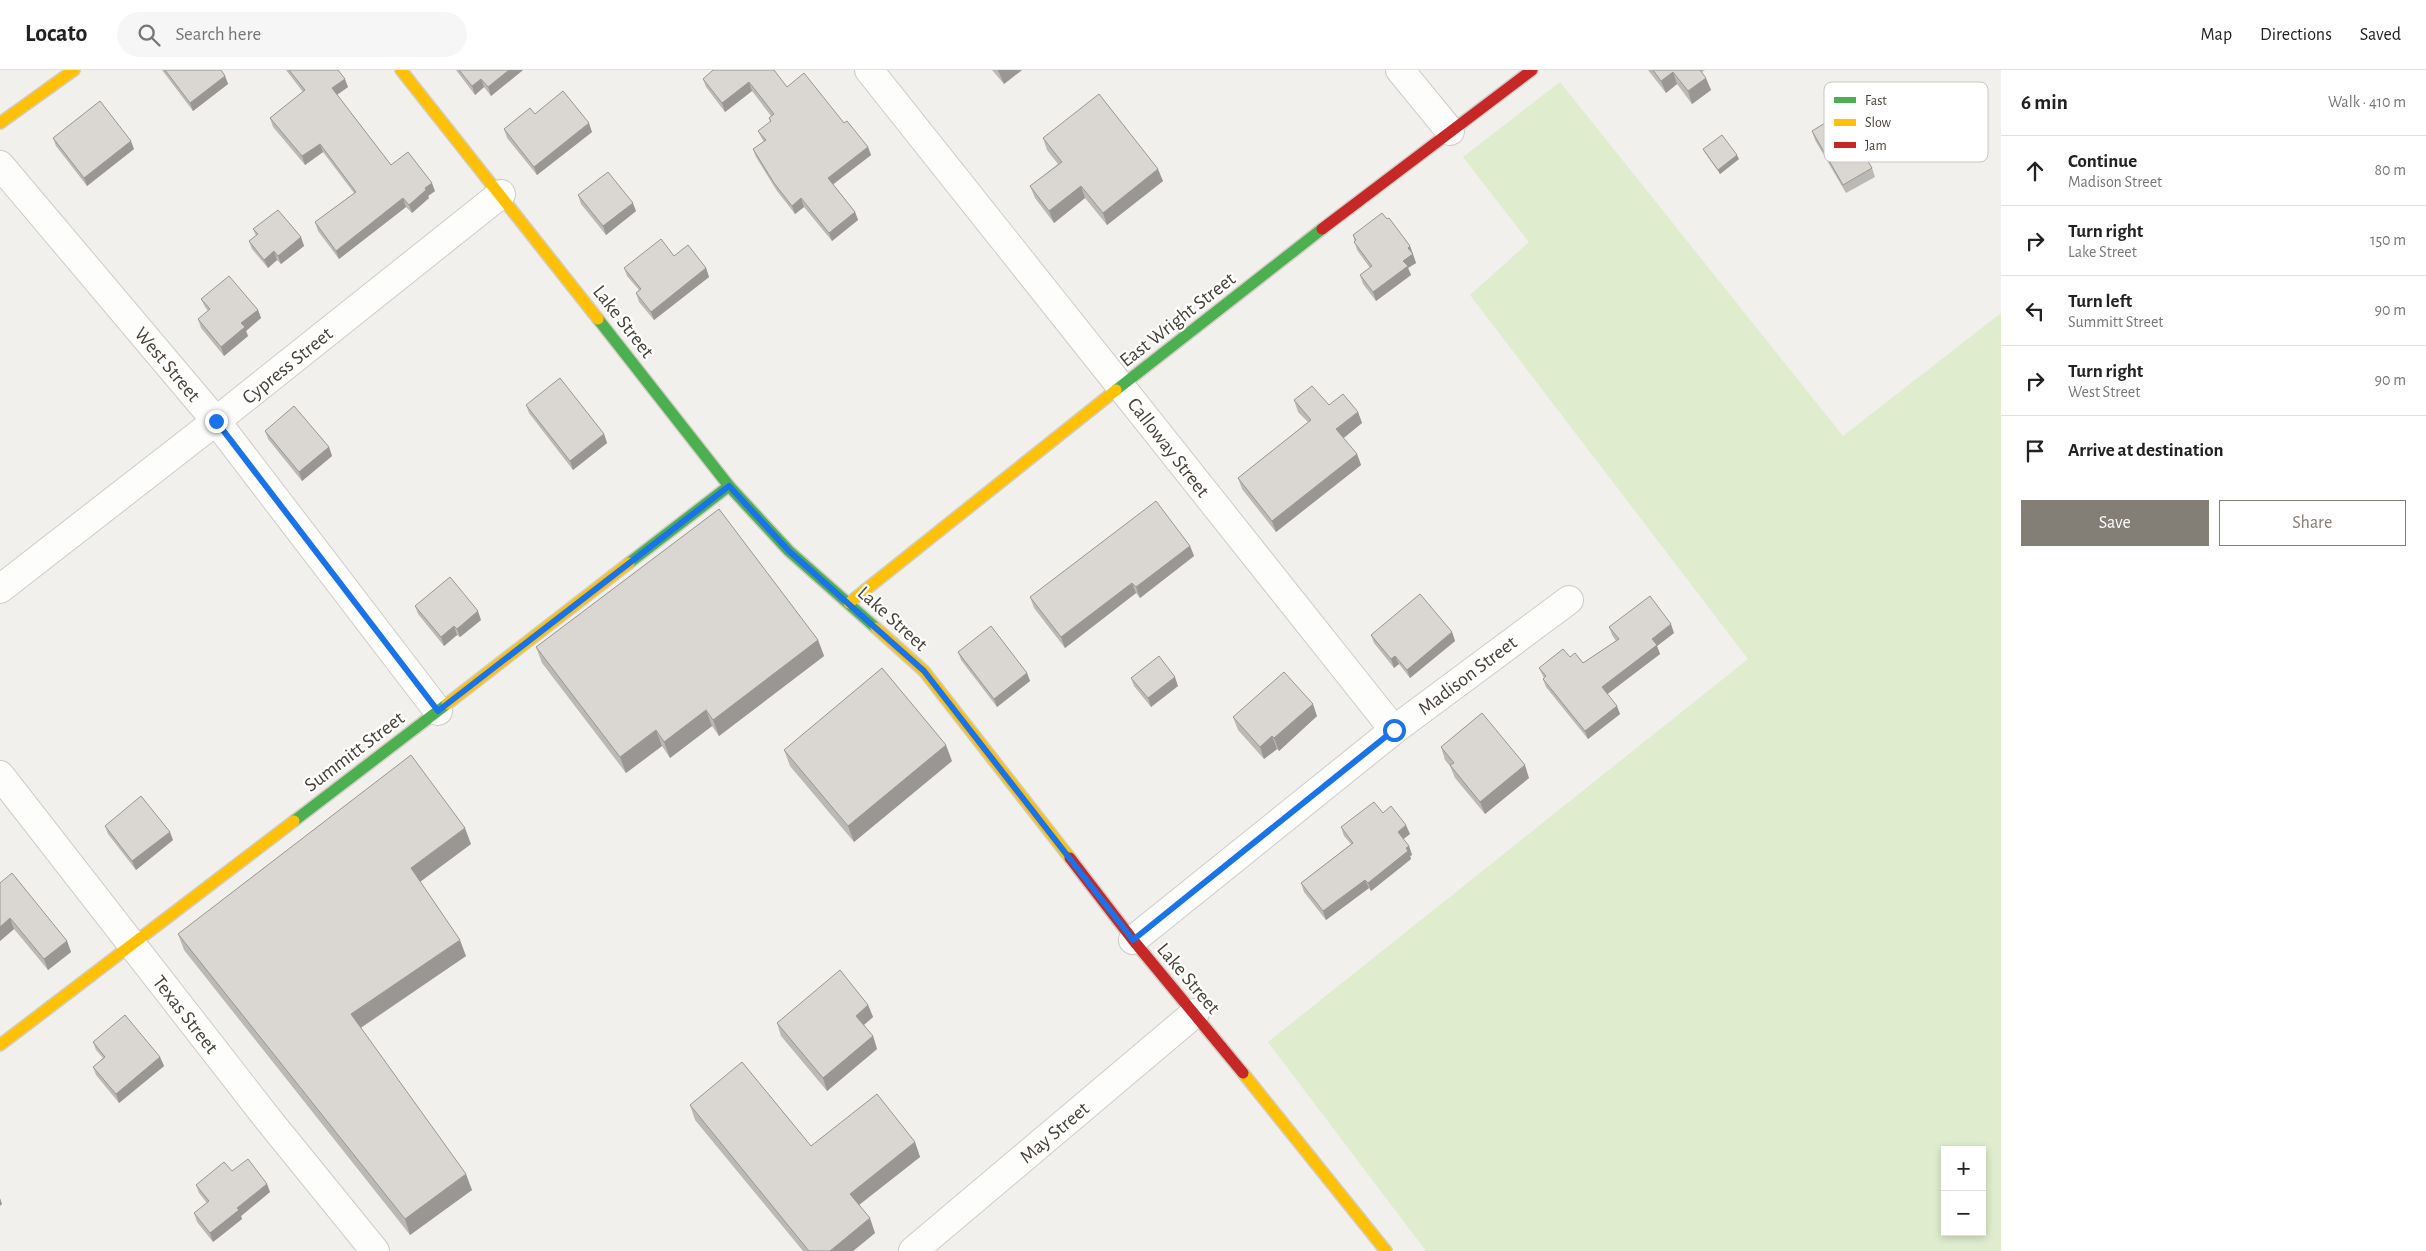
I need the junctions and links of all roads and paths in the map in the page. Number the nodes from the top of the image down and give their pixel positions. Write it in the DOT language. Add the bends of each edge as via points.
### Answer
graph roads {
  1 [pos="74,70"];
  2 [pos="401,70"];
  3 [pos="869,70"];
  4 [pos="1400,70"];
  5 [pos="1532,70"];
  6 [pos="0,123"];
  7 [pos="1450,131"];
  8 [pos="0,165"];
  9 [pos="501,194"];
  10 [pos="1121,386"];
  11 [pos="216,421"];
  12 [pos="729,486"];
  13 [pos="0,589"];
  14 [pos="1569,600"];
  15 [pos="849,603"];
  16 [pos="438,711"];
  17 [pos="1394,730"];
  18 [pos="0,775"];
  19 [pos="1133,940"];
  20 [pos="131,943"];
  21 [pos="1195,1013"];
  22 [pos="0,1045"];
  23 [pos="375,1251"];
  24 [pos="913,1251"];
  25 [pos="1386,1251"];
  1 -- 6 [label="street"];
  2 -- 9 [label="street, Lake Street"];
  3 -- 10 [label="street, Calloway Street"];
  4 -- 7 [label="street"];
  5 -- 7 [label="street, East Wright Street"];
  7 -- 10 [label="street, East Wright Street"];
  8 -- 11 [label="street, West Street"];
  9 -- 11 [label="street, Cypress Street"];
  9 -- 12 [label="street, Lake Street"];
  10 -- 15 [label="street, East Wright Street"];
  10 -- 17 [label="street, Calloway Street"];
  11 -- 13 [label="street, Cypress Street"];
  11 -- 16 [label="street, West Street"];
  12 -- 15 [label="street, Lake Street" via="789,551"];
  12 -- 16 [label="street, Summitt Street"];
  14 -- 17 [label="street, Madison Street"];
  15 -- 19 [label="street, Lake Street" via="924,671"];
  16 -- 20 [label="street, Summitt Street"];
  17 -- 19 [label="street, Madison Street"];
  18 -- 20 [label="street, Texas Street"];
  19 -- 21 [label="street, Lake Street"];
  20 -- 22 [label="street, Summitt Street"];
  20 -- 23 [label="street, Texas Street"];
  21 -- 24 [label="street, May Street"];
  21 -- 25 [label="street, Lake Street"];
}
